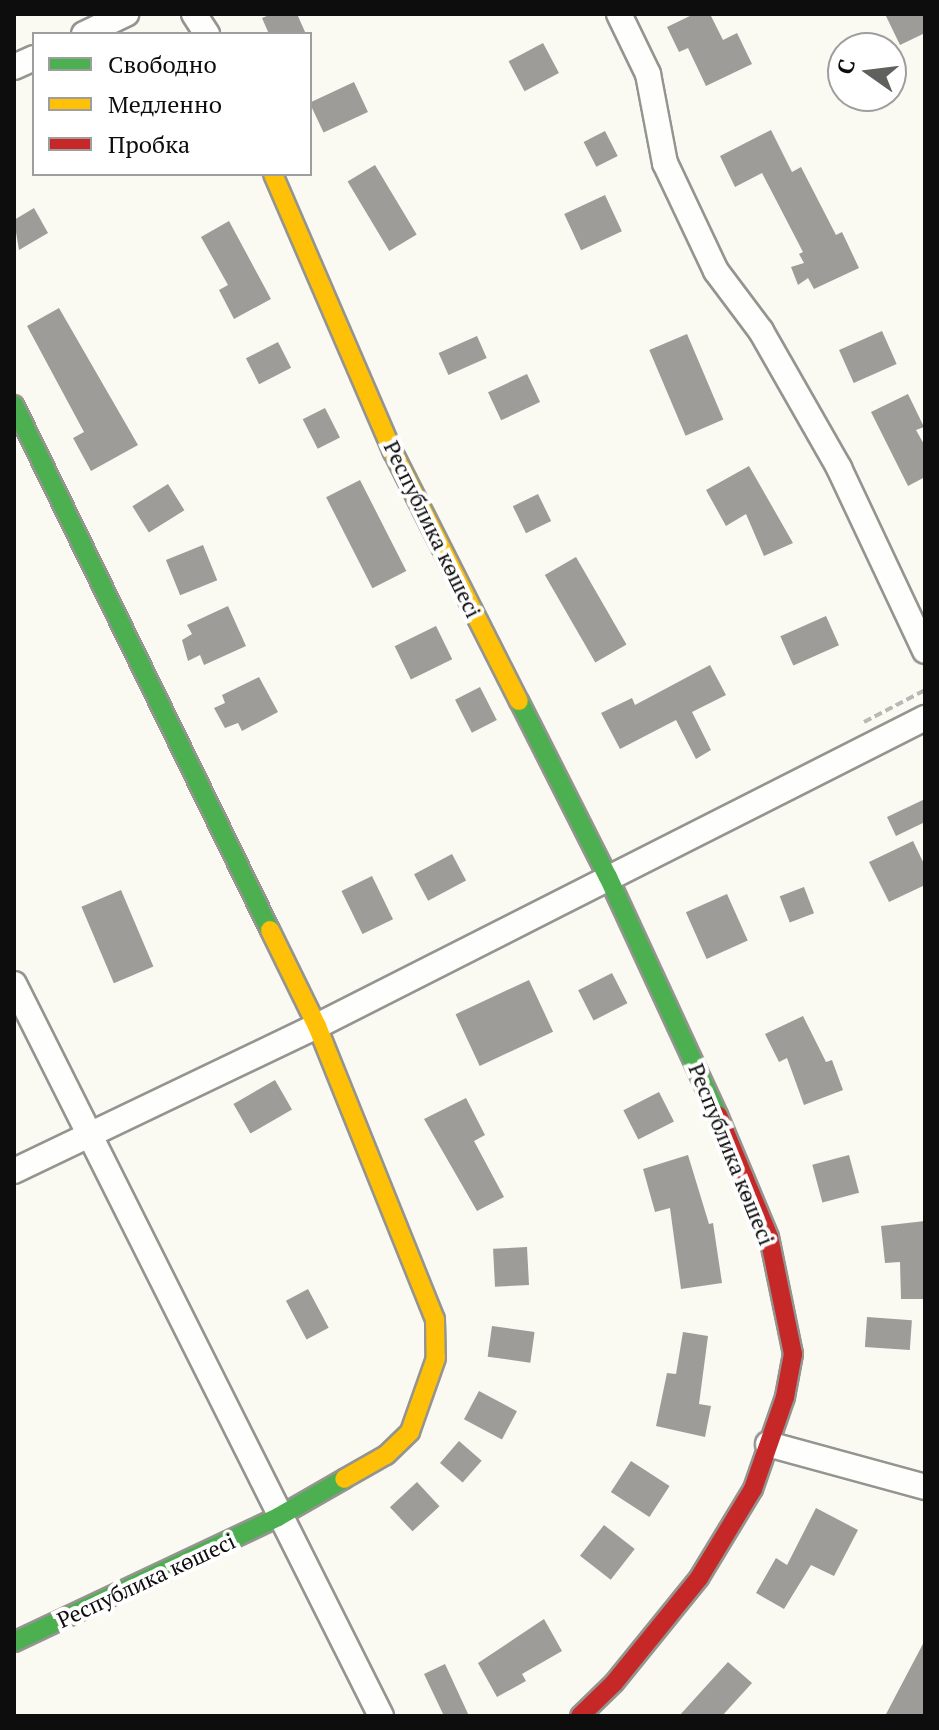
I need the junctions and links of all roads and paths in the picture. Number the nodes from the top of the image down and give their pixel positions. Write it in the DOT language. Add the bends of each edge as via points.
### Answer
graph roads {
  1 [pos="126,14"];
  2 [pos="194,14"];
  3 [pos="619,14"];
  4 [pos="88,32"];
  5 [pos="206,32"];
  6 [pos="274,176"];
  7 [pos="14,405"];
  8 [pos="925,651"];
  9 [pos="925,718"];
  10 [pos="608,877"];
  11 [pos="14,984"];
  12 [pos="317,1026"];
  13 [pos="89,1132"];
  14 [pos="14,1171"];
  15 [pos="768,1444"];
  16 [pos="925,1487"];
  17 [pos="278,1517"];
  18 [pos="14,1642"];
  19 [pos="381,1716"];
  20 [pos="580,1716"];
  1 -- 4 [label="street"];
  2 -- 5 [label="street"];
  3 -- 8 [label="street" via="648,74 665,163 716,271 761,331 832,455"];
  6 -- 10 [label="street, Республика көшесі" via="393,452"];
  7 -- 12 [label="street, Республика көшесі"];
  9 -- 10 [label="street"];
  10 -- 12 [label="street"];
  10 -- 15 [label="street, Республика көшесі" via="769,1237 793,1354"];
  11 -- 13 [label="street"];
  12 -- 13 [label="street"];
  12 -- 17 [label="street, Республика көшесі" via="423,1283 435,1319 436,1358 410,1432"];
  13 -- 14 [label="street"];
  13 -- 17 [label="street"];
  15 -- 16 [label="street"];
  15 -- 20 [label="street, Республика көшесі" via="753,1489 699,1578 614,1683"];
  17 -- 18 [label="street, Республика көшесі"];
  17 -- 19 [label="street"];
}
